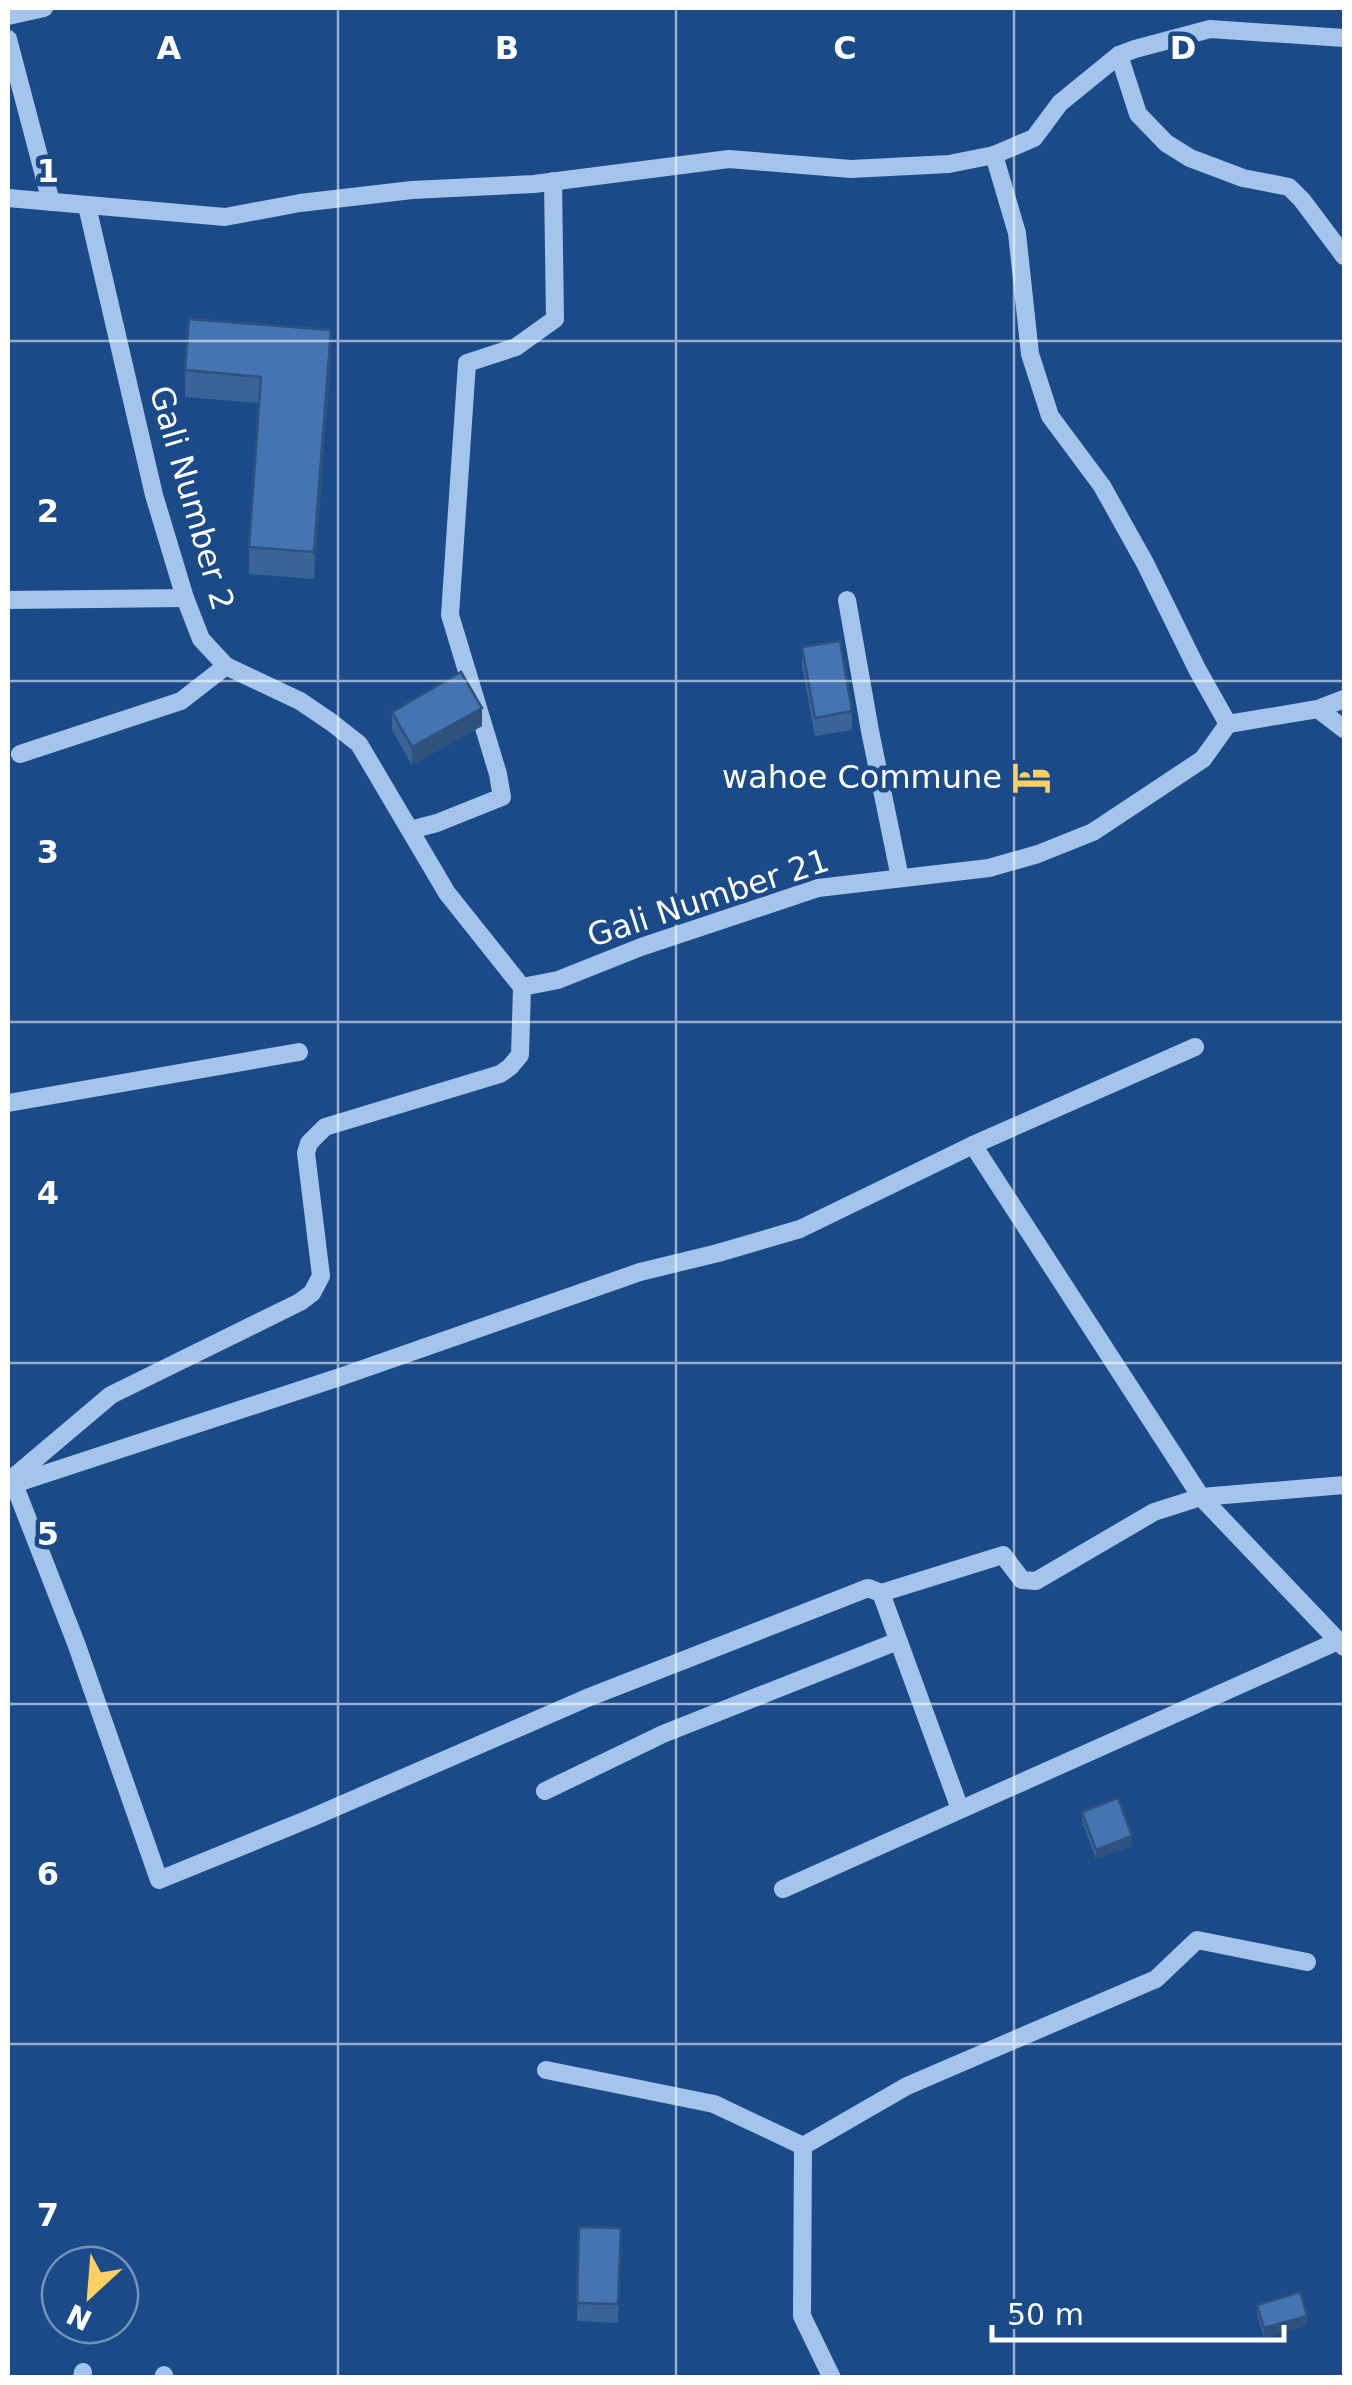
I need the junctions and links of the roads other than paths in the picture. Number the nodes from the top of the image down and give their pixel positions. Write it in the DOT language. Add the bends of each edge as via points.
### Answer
graph roads {
  1 [pos="44,8"];
  2 [pos="8,16"];
  3 [pos="1344,38"];
  4 [pos="8,39"];
  5 [pos="1120,55"];
  6 [pos="994,155"];
  7 [pos="553,181"];
  8 [pos="8,198"];
  9 [pos="51,202"];
  10 [pos="86,206"];
  11 [pos="1344,256"];
  12 [pos="184,598"];
  13 [pos="8,600"];
  14 [pos="847,600"];
  15 [pos="226,666"];
  16 [pos="1344,698"];
  17 [pos="1318,709"];
  18 [pos="1228,724"];
  19 [pos="1344,729"];
  20 [pos="20,754"];
  21 [pos="410,830"];
  22 [pos="900,878"];
  23 [pos="522,987"];
  24 [pos="1195,1047"];
  25 [pos="300,1052"];
  26 [pos="8,1103"];
  27 [pos="973,1145"];
  28 [pos="10,1484"];
  29 [pos="1344,1485"];
  30 [pos="1200,1496"];
  31 [pos="881,1593"];
  32 [pos="898,1641"];
  33 [pos="1341,1644"];
  34 [pos="545,1791"];
  35 [pos="960,1809"];
  36 [pos="783,1888"];
  37 [pos="1307,1962"];
  38 [pos="546,2070"];
  39 [pos="803,2146"];
  40 [pos="832,2378"];
  1 -- 2 [label="street"];
  3 -- 5 [label="street" via="1210,30"];
  4 -- 9 [label="street"];
  5 -- 6 [label="street" via="1060,103 1034,138"];
  5 -- 11 [label="street" via="1138,114 1166,143 1243,178 1289,187"];
  6 -- 7 [label="street" via="850,169 729,159"];
  6 -- 18 [label="street" via="1017,232 1030,354 1050,416 1102,486"];
  7 -- 10 [label="street" via="412,190 224,217"];
  7 -- 21 [label="street" via="555,319 516,348 467,363 450,614 502,797"];
  8 -- 9 [label="street"];
  9 -- 10 [label="street"];
  10 -- 12 [label="street, Gali Number 2"];
  12 -- 13 [label="street"];
  12 -- 15 [label="street, Gali Number 2" via="201,638"];
  14 -- 22 [label="street"];
  15 -- 20 [label="street" via="181,701"];
  15 -- 21 [label="street, Gali Number 2" via="300,700 359,744"];
  16 -- 17 [label="street"];
  17 -- 18 [label="street"];
  17 -- 19 [label="street"];
  18 -- 22 [label="street, Gali Number 21" via="1203,760 1093,832 990,868"];
  21 -- 23 [label="street, Gali Number 2" via="447,893"];
  22 -- 23 [label="street, Gali Number 21" via="818,888"];
  23 -- 28 [label="street" via="520,1055 510,1067 325,1127 309,1143 321,1276 312,1293 111,1396"];
  24 -- 27 [label="street"];
  25 -- 26 [label="street"];
  27 -- 28 [label="street" via="800,1230 640,1272"];
  27 -- 30 [label="street"];
  28 -- 31 [label="street" via="76,1643 159,1880 604,1692 868,1588"];
  29 -- 30 [label="street"];
  30 -- 31 [label="street" via="1154,1512 1036,1582 1022,1580 1003,1555"];
  30 -- 33 [label="street"];
  31 -- 32 [label="street"];
  32 -- 34 [label="street" via="662,1734"];
  32 -- 35 [label="street"];
  33 -- 35 [label="street"];
  35 -- 36 [label="street"];
  37 -- 39 [label="street" via="1197,1940 1156,1979 907,2086"];
  38 -- 39 [label="street" via="714,2104"];
  39 -- 40 [label="street" via="802,2316"];
}
